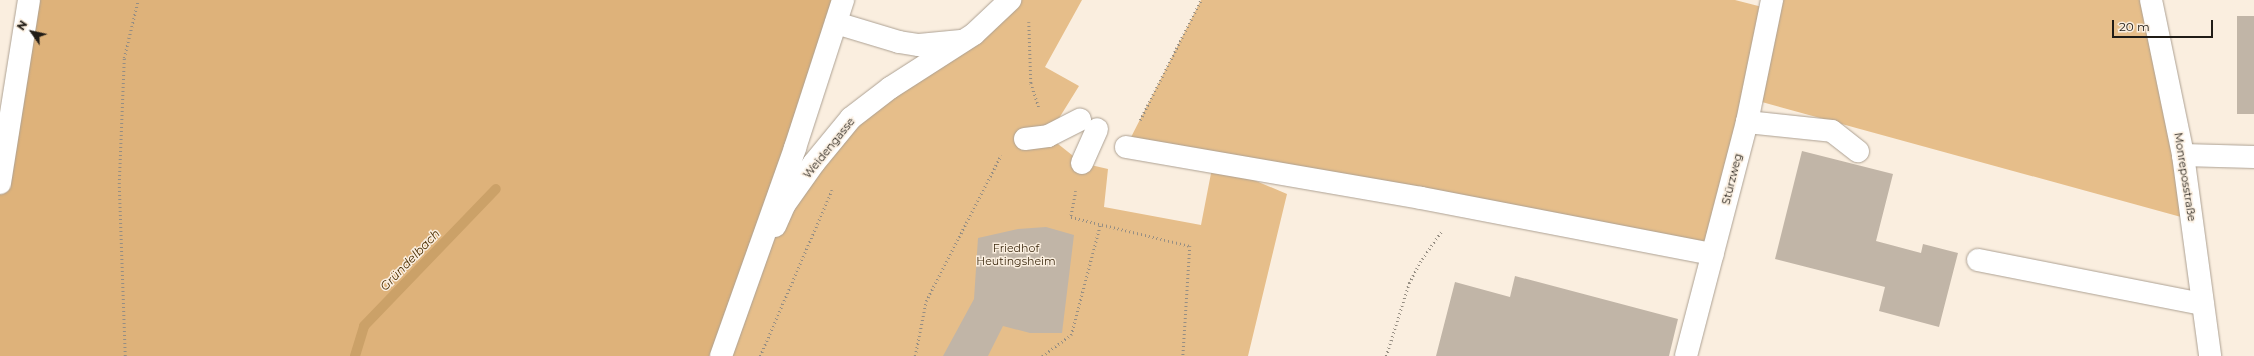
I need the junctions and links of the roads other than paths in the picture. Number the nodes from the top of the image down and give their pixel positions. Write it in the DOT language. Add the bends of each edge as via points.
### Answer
graph roads {
  1 [pos="29,0"];
  2 [pos="843,0"];
  3 [pos="1010,0"];
  4 [pos="1772,0"];
  5 [pos="2151,0"];
  6 [pos="836,23"];
  7 [pos="964,40"];
  8 [pos="1747,122"];
  9 [pos="1025,139"];
  10 [pos="1126,147"];
  11 [pos="1858,151"];
  12 [pos="2183,155"];
  13 [pos="2254,158"];
  14 [pos="1082,163"];
  15 [pos="0,183"];
  16 [pos="1713,254"];
  17 [pos="1978,260"];
  18 [pos="750,275"];
  19 [pos="2203,304"];
  20 [pos="721,356"];
  21 [pos="1686,356"];
  22 [pos="2210,356"];
  1 -- 15 [label="main road"];
  2 -- 6 [label="main road"];
  3 -- 7 [label="main road, Weidengasse" via="999,13"];
  4 -- 8 [label="main road, Stürzweg"];
  5 -- 12 [label="main road, Monreposstraße"];
  6 -- 7 [label="main road" via="899,42 919,45"];
  6 -- 18 [label="main road"];
  7 -- 18 [label="main road, Weidengasse" via="890,88 851,118 785,204"];
  8 -- 11 [label="main road" via="1832,131"];
  8 -- 16 [label="main road, Stürzweg"];
  9 -- 14 [label="main road" via="1048,136 1088,125"];
  10 -- 16 [label="main road" via="1474,208"];
  12 -- 13 [label="main road"];
  12 -- 19 [label="main road, Monreposstraße"];
  16 -- 21 [label="main road, Stürzweg"];
  17 -- 19 [label="main road"];
  18 -- 20 [label="main road"];
  19 -- 22 [label="main road, Monreposstraße"];
}
